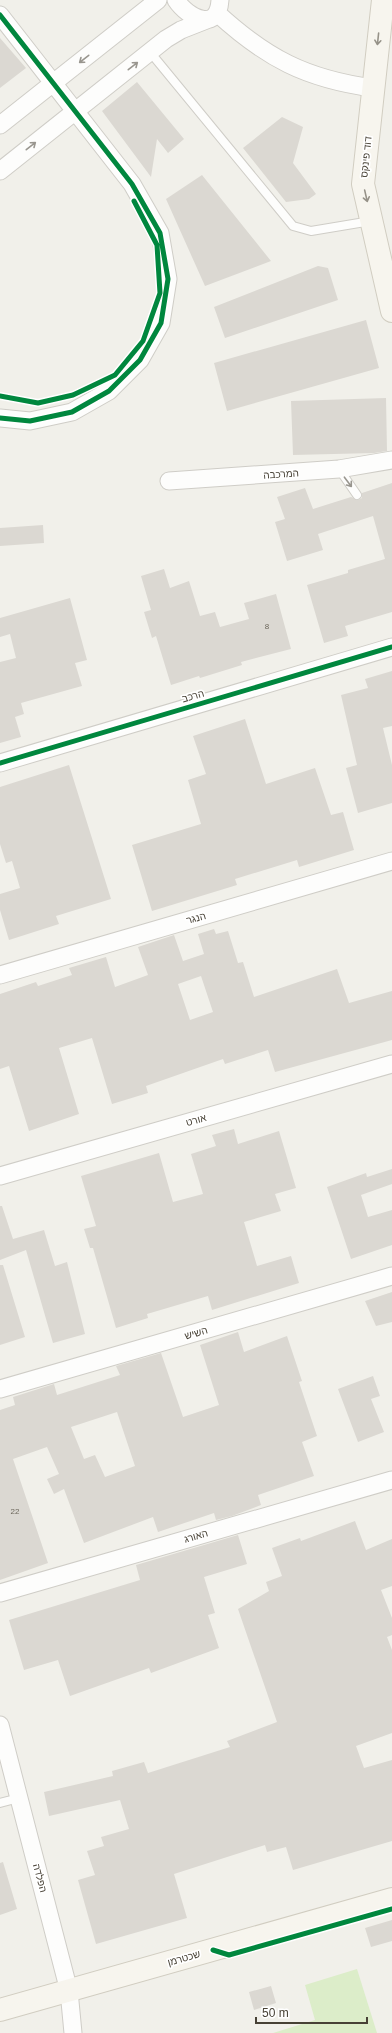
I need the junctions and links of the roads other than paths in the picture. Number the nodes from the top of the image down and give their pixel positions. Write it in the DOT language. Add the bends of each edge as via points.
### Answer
graph roads {
  1 [pos="158,0"];
  2 [pos="176,0"];
  3 [pos="382,0"];
  4 [pos="215,10"];
  5 [pos="0,15"];
  6 [pos="150,52"];
  7 [pos="53,83"];
  8 [pos="373,88"];
  9 [pos="75,111"];
  10 [pos="0,125"];
  11 [pos="0,170"];
  12 [pos="372,221"];
  13 [pos="392,311"];
  14 [pos="0,418"];
  15 [pos="392,460"];
  16 [pos="338,469"];
  17 [pos="169,481"];
  18 [pos="357,494"];
  19 [pos="392,647"];
  20 [pos="0,763"];
  21 [pos="392,861"];
  22 [pos="0,975"];
  23 [pos="392,1064"];
  24 [pos="0,1176"];
  25 [pos="392,1276"];
  26 [pos="0,1389"];
  27 [pos="392,1480"];
  28 [pos="0,1593"];
  29 [pos="0,1725"];
  30 [pos="19,1798"];
  31 [pos="0,1803"];
  32 [pos="392,1898"];
  33 [pos="69,1990"];
  34 [pos="0,2010"];
  35 [pos="72,2033"];
  1 -- 7 [label="street, one-way"];
  2 -- 4 [label="street" via="194,17"];
  3 -- 8 [label="street, דוד פינקס, one-way"];
  4 -- 6 [label="street" via="173,34"];
  4 -- 8 [label="street" via="246,39 290,66 326,80"];
  5 -- 7 [label="street"];
  9 -- 6 [label="street, one-way"];
  6 -- 12 [label="lane" via="293,226 311,231"];
  7 -- 9 [label="street"];
  7 -- 10 [label="street"];
  8 -- 12 [label="street, דוד פינקס, one-way" via="363,184"];
  11 -- 9 [label="street, one-way"];
  9 -- 14 [label="street" via="132,184 160,233 168,280 160,323 140,360 110,391 72,412 30,421"];
  12 -- 13 [label="street, דוד פינקס"];
  15 -- 16 [label="street, המרכבה"];
  16 -- 17 [label="street, המרכבה"];
  16 -- 18 [label="lane, one-way"];
  19 -- 20 [label="street, הרכב"];
  21 -- 22 [label="street, הנגר"];
  23 -- 24 [label="street, אורט"];
  25 -- 26 [label="street, השיש"];
  27 -- 28 [label="street, האורג"];
  29 -- 30 [label="street, הפלדה"];
  30 -- 31 [label="lane"];
  30 -- 33 [label="street, הפלדה"];
  32 -- 33 [label="street, שכטרמן"];
  33 -- 34 [label="street, שכטרמן"];
  33 -- 35 [label="street, הפלדה"];
}
